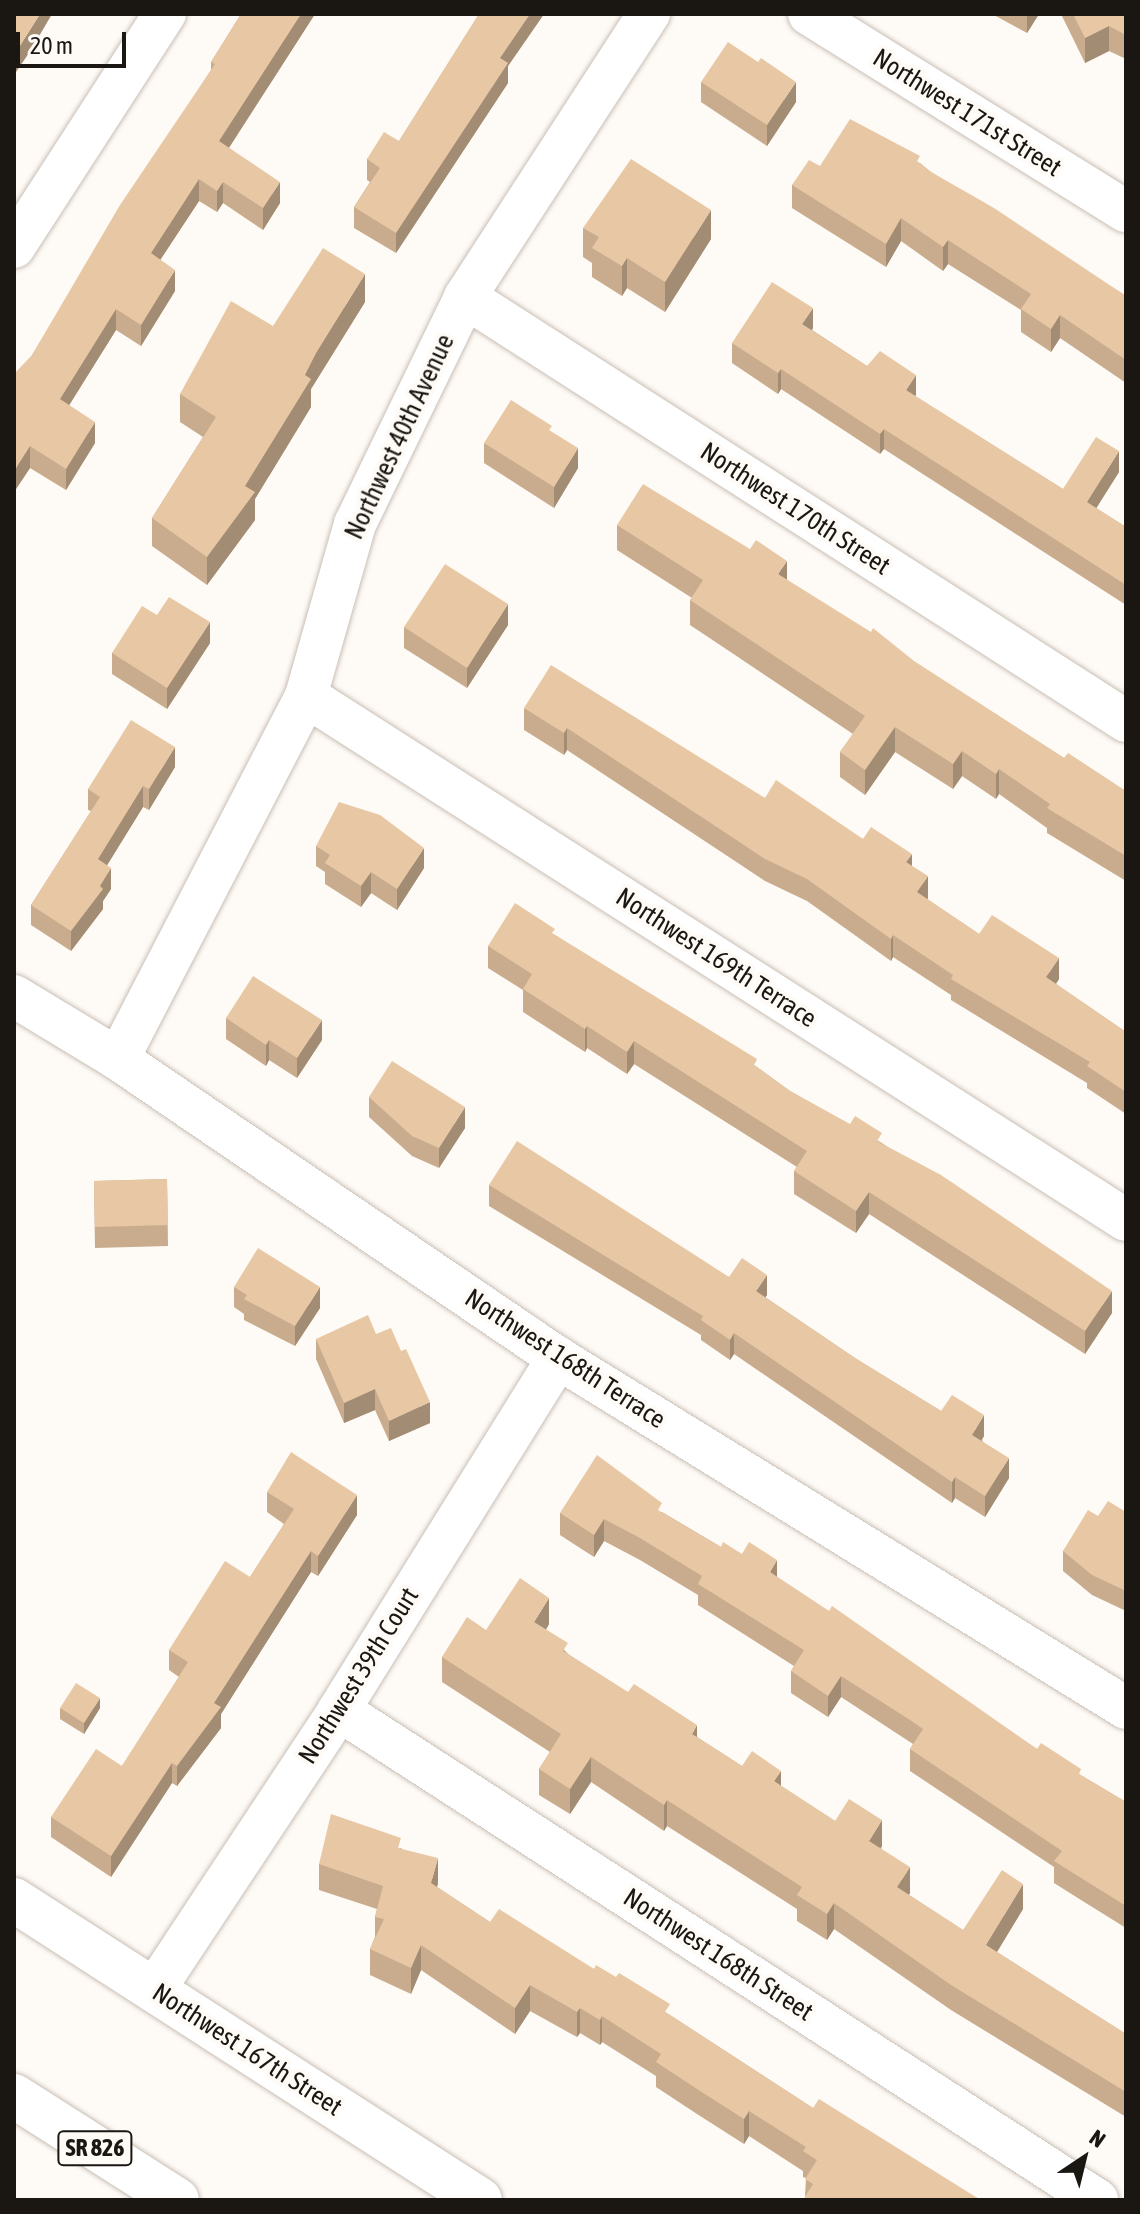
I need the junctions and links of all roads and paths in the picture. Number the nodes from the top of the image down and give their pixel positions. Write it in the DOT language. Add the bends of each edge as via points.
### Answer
graph roads {
  1 [pos="165,14"];
  2 [pos="649,14"];
  3 [pos="809,14"];
  4 [pos="1126,211"];
  5 [pos="14,247"];
  6 [pos="465,297"];
  7 [pos="306,696"];
  8 [pos="1126,721"];
  9 [pos="14,996"];
  10 [pos="118,1059"];
  11 [pos="1126,1220"];
  12 [pos="558,1358"];
  13 [pos="1126,1708"];
  14 [pos="339,1710"];
  15 [pos="14,1900"];
  16 [pos="154,1990"];
  17 [pos="14,2096"];
  18 [pos="177,2200"];
  19 [pos="480,2200"];
  20 [pos="1097,2200"];
  1 -- 5 [label="street"];
  2 -- 6 [label="street, Northwest 40th Avenue"];
  3 -- 4 [label="street, Northwest 171st Street"];
  6 -- 7 [label="street, Northwest 40th Avenue" via="355,524"];
  6 -- 8 [label="street, Northwest 170th Street"];
  7 -- 10 [label="street, Northwest 40th Avenue"];
  7 -- 11 [label="street, Northwest 169th Terrace"];
  9 -- 10 [label="street, Northwest 168th Terrace"];
  10 -- 12 [label="street, Northwest 168th Terrace"];
  12 -- 13 [label="street, Northwest 168th Terrace"];
  12 -- 14 [label="street, Northwest 39th Court"];
  14 -- 16 [label="street, Northwest 39th Court"];
  14 -- 20 [label="street, Northwest 168th Street"];
  15 -- 16 [label="main road, Northwest 167th Street"];
  16 -- 19 [label="main road, Northwest 167th Street"];
  17 -- 18 [label="main road, SR 826"];
}
